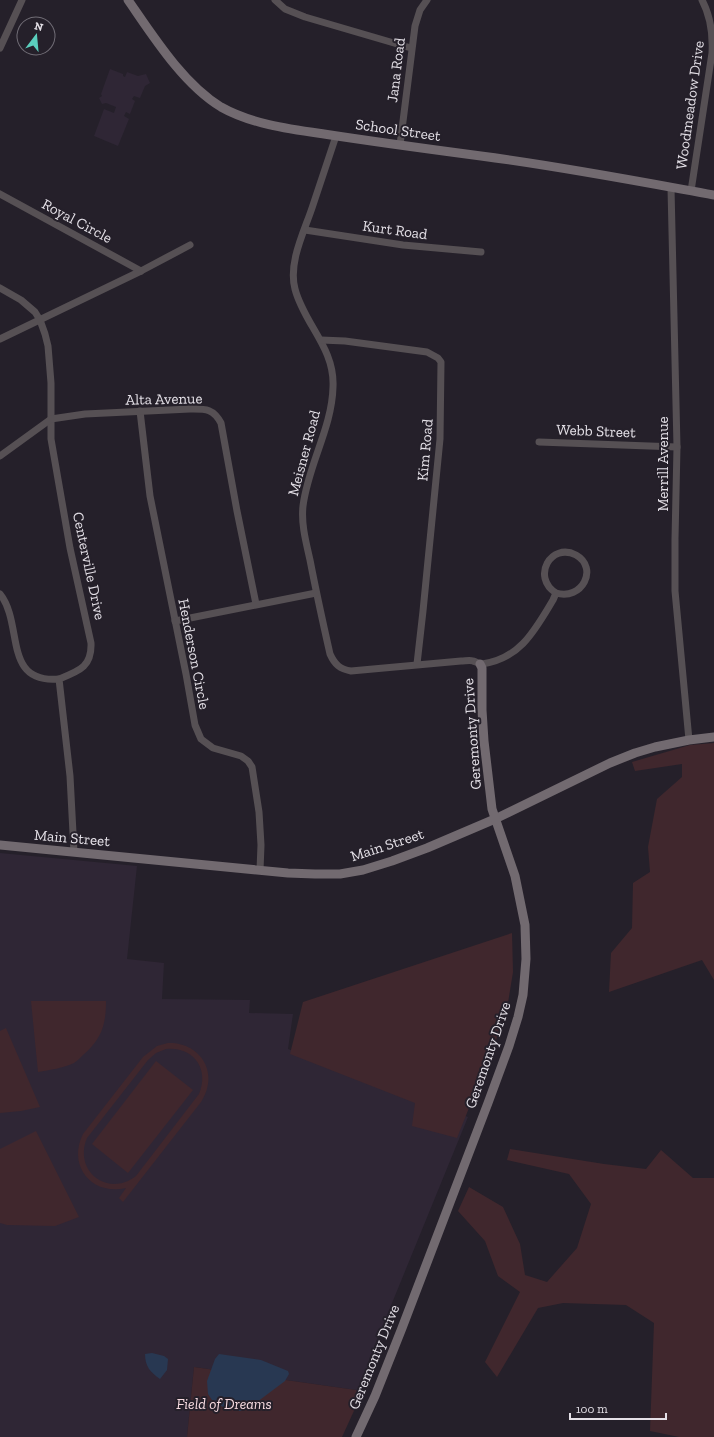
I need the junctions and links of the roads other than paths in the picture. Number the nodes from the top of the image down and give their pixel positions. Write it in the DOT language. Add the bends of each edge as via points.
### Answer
graph roads {
  1 [pos="22,0"];
  2 [pos="128,0"];
  3 [pos="275,0"];
  4 [pos="427,0"];
  5 [pos="702,0"];
  6 [pos="0,48"];
  7 [pos="411,48"];
  8 [pos="336,136"];
  9 [pos="400,145"];
  10 [pos="671,188"];
  11 [pos="691,191"];
  12 [pos="0,194"];
  13 [pos="714,195"];
  14 [pos="305,230"];
  15 [pos="190,245"];
  16 [pos="481,252"];
  17 [pos="141,271"];
  18 [pos="0,288"];
  19 [pos="40,320"];
  20 [pos="0,339"];
  21 [pos="321,340"];
  22 [pos="140,411"];
  23 [pos="51,419"];
  24 [pos="539,442"];
  25 [pos="677,447"];
  26 [pos="0,456"];
  27 [pos="316,593"];
  28 [pos="556,593"];
  29 [pos="0,594"];
  30 [pos="256,604"];
  31 [pos="175,621"];
  32 [pos="417,664"];
  33 [pos="480,664"];
  34 [pos="59,679"];
  35 [pos="714,737"];
  36 [pos="689,740"];
  37 [pos="495,819"];
  38 [pos="0,846"];
  39 [pos="74,852"];
  40 [pos="260,870"];
  41 [pos="356,1437"];
  1 -- 6 [label="street"];
  2 -- 8 [label="street, School Street" via="179,70 200,92 221,107 256,121"];
  3 -- 7 [label="street" via="285,9 299,15"];
  4 -- 7 [label="street, Jana Road" via="417,18"];
  5 -- 11 [label="street, Woodmeadow Drive" via="711,22 712,53"];
  7 -- 9 [label="street, Jana Road"];
  8 -- 9 [label="street, School Street"];
  8 -- 14 [label="street, Meisner Road"];
  9 -- 10 [label="street, School Street" via="500,158"];
  10 -- 11 [label="street, School Street"];
  10 -- 25 [label="street, Merrill Avenue"];
  11 -- 13 [label="street, School Street"];
  12 -- 17 [label="street, Royal Circle"];
  14 -- 16 [label="street, Kurt Road" via="403,245"];
  14 -- 21 [label="street, Meisner Road" via="295,266 294,281 300,302"];
  15 -- 17 [label="street"];
  17 -- 19 [label="street"];
  18 -- 19 [label="street, Centerville Drive" via="28,305"];
  19 -- 20 [label="street"];
  19 -- 23 [label="street, Centerville Drive" via="48,346"];
  21 -- 27 [label="street, Meisner Road" via="331,367 332,397 328,419 306,491 303,513 303,527"];
  21 -- 32 [label="street, Kim Road" via="427,352 441,362 440,439"];
  22 -- 23 [label="street, Alta Avenue"];
  22 -- 30 [label="street, Alta Avenue" via="204,409 218,416"];
  22 -- 31 [label="street, Henderson Circle" via="150,496"];
  23 -- 26 [label="street, Alta Avenue"];
  23 -- 34 [label="street, Centerville Drive" via="51,439 66,528 91,643 91,656 84,666 74,674"];
  24 -- 25 [label="street, Webb Street"];
  25 -- 36 [label="street, Merrill Avenue" via="675,591"];
  27 -- 30 [label="street"];
  27 -- 32 [label="street, Meisner Road" via="330,654 337,666 351,671 361,671"];
  28 -- 28 [label="street" via="547,584 544,575 550,558 567,552 576,555 583,561 586,570 582,587 565,595"];
  28 -- 33 [label="street" via="543,617 519,649 507,656"];
  29 -- 34 [label="street" via="9,608 18,652 26,670 29,674 44,680"];
  30 -- 31 [label="street"];
  31 -- 40 [label="street, Henderson Circle" via="195,725 201,739 212,748 241,756 252,767 259,812"];
  32 -- 33 [label="street, Meisner Road" via="461,661"];
  33 -- 37 [label="street, Geremonty Drive" via="484,741"];
  34 -- 39 [label="street" via="70,776"];
  35 -- 36 [label="street, Main Street"];
  36 -- 37 [label="street, Main Street" via="648,749 610,763"];
  37 -- 40 [label="street, Main Street" via="406,856 363,870 327,874"];
  37 -- 41 [label="street, Geremonty Drive" via="515,876 525,925 526,974 520,1010 488,1103 405,1322"];
  38 -- 39 [label="street, Main Street"];
  39 -- 40 [label="street, Main Street"];
}
